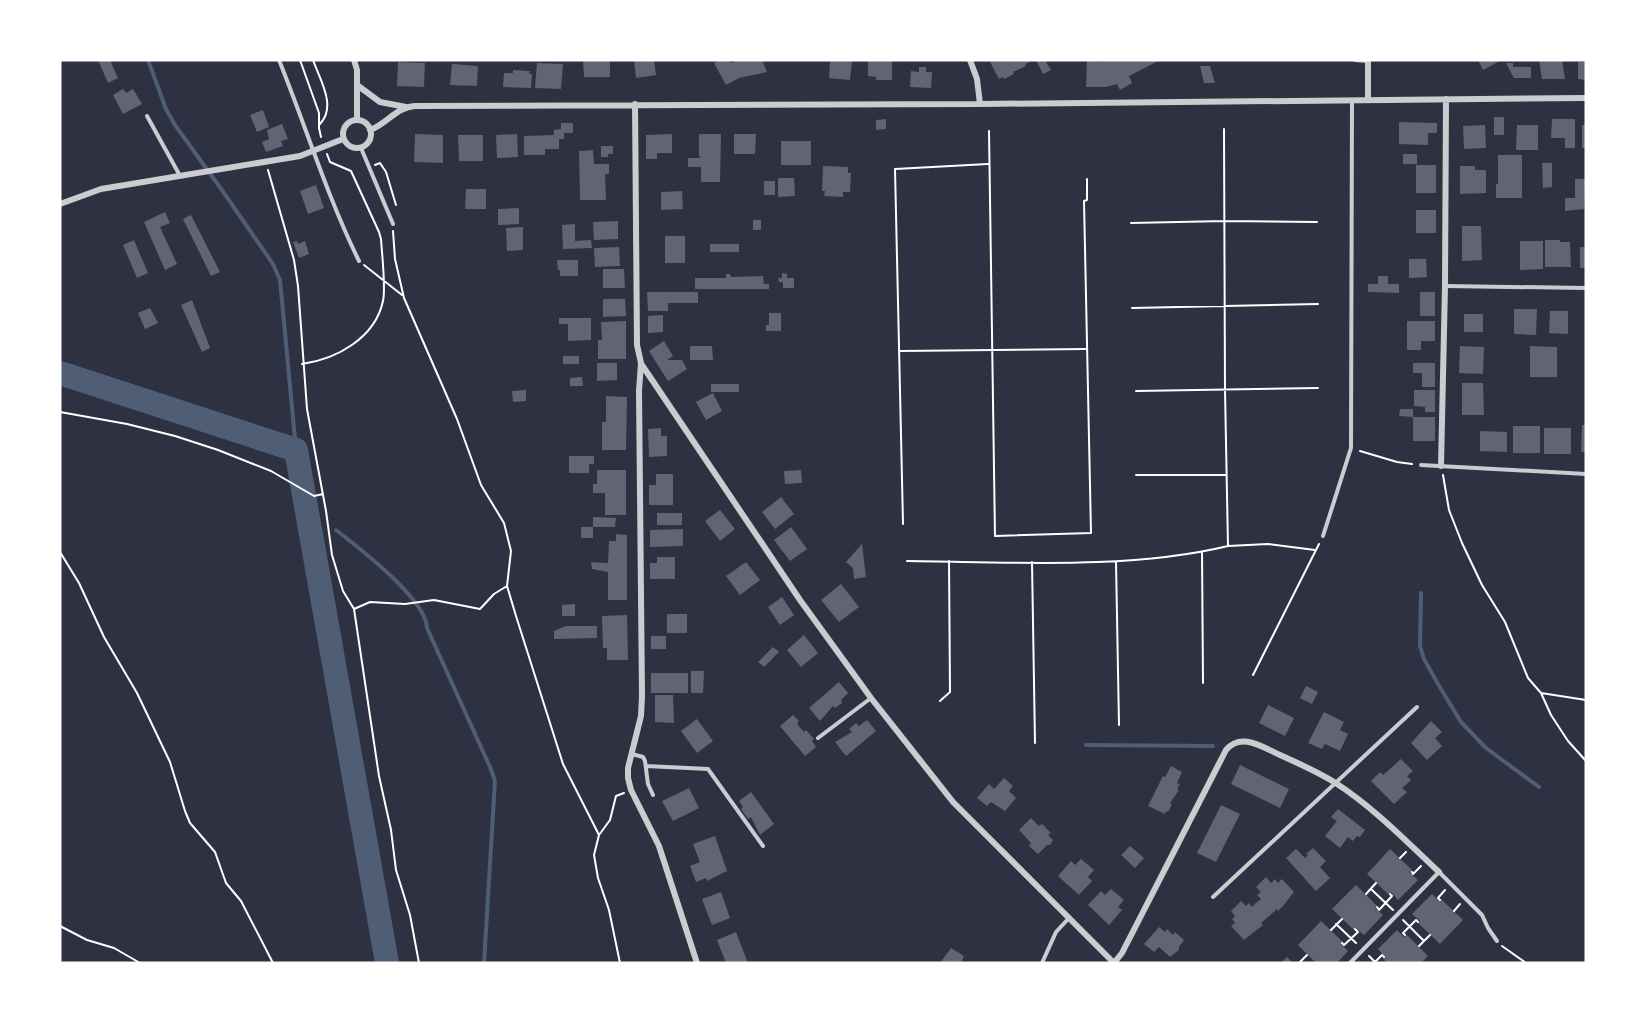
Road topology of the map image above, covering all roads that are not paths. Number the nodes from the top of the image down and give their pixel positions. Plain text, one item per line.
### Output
1 (279, 60) edge
2 (354, 60) edge
3 (970, 60) edge
4 (1355, 60) edge
5 (1368, 60) edge
6 (357, 85) junction
7 (1446, 99) junction
8 (1586, 99) edge
9 (1352, 100) junction
10 (1368, 100) junction
11 (635, 104) junction
12 (980, 104) junction
13 (406, 107) junction
14 (147, 116) dead end
15 (357, 120) junction
16 (370, 130) junction
17 (343, 139) junction
18 (362, 148) junction
19 (312, 152) junction
20 (179, 174) junction
21 (60, 204) edge
22 (393, 224) road end
23 (359, 261) road end
24 (1445, 286) junction
25 (1586, 288) edge
26 (641, 363) junction
27 (1421, 465) road end
28 (1441, 466) junction
29 (1586, 474) edge
30 (1323, 536) road end
31 (871, 698) junction
32 (1417, 708) dead end
33 (818, 738) dead end
34 (632, 754) junction
35 (646, 766) junction
36 (1336, 783) junction
37 (653, 795) dead end
38 (763, 846) dead end
39 (1439, 872) junction
40 (1213, 897) dead end
41 (1069, 918) junction
42 (1497, 941) road end
43 (697, 963) edge
44 (1042, 963) edge
45 (1114, 963) edge
46 (1350, 963) edge

1 - 19 lane
2 - 6 street
3 - 12 street
4 - 5 lane
5 - 10 street
6 - 13 street
6 - 15 street
7 - 8 street
7 - 10 street
7 - 24 street
9 - 10 street
9 - 12 street
9 - 30 lane
11 - 12 street
11 - 13 street
11 - 26 street
13 - 16 street
14 - 20 lane
15 - 16 street
15 - 17 street
16 - 18 street
17 - 18 street
17 - 19 street
18 - 22 lane
19 - 20 street
19 - 23 lane
20 - 21 street
24 - 25 lane
24 - 28 street
26 - 31 street
26 - 34 street
27 - 28 lane
28 - 29 lane
31 - 33 lane
31 - 41 street
32 - 36 lane
34 - 35 lane
34 - 43 street
35 - 37 lane
35 - 38 lane
36 - 39 street
36 - 40 lane
36 - 45 street
39 - 42 lane
39 - 46 lane
41 - 44 lane
41 - 45 street

